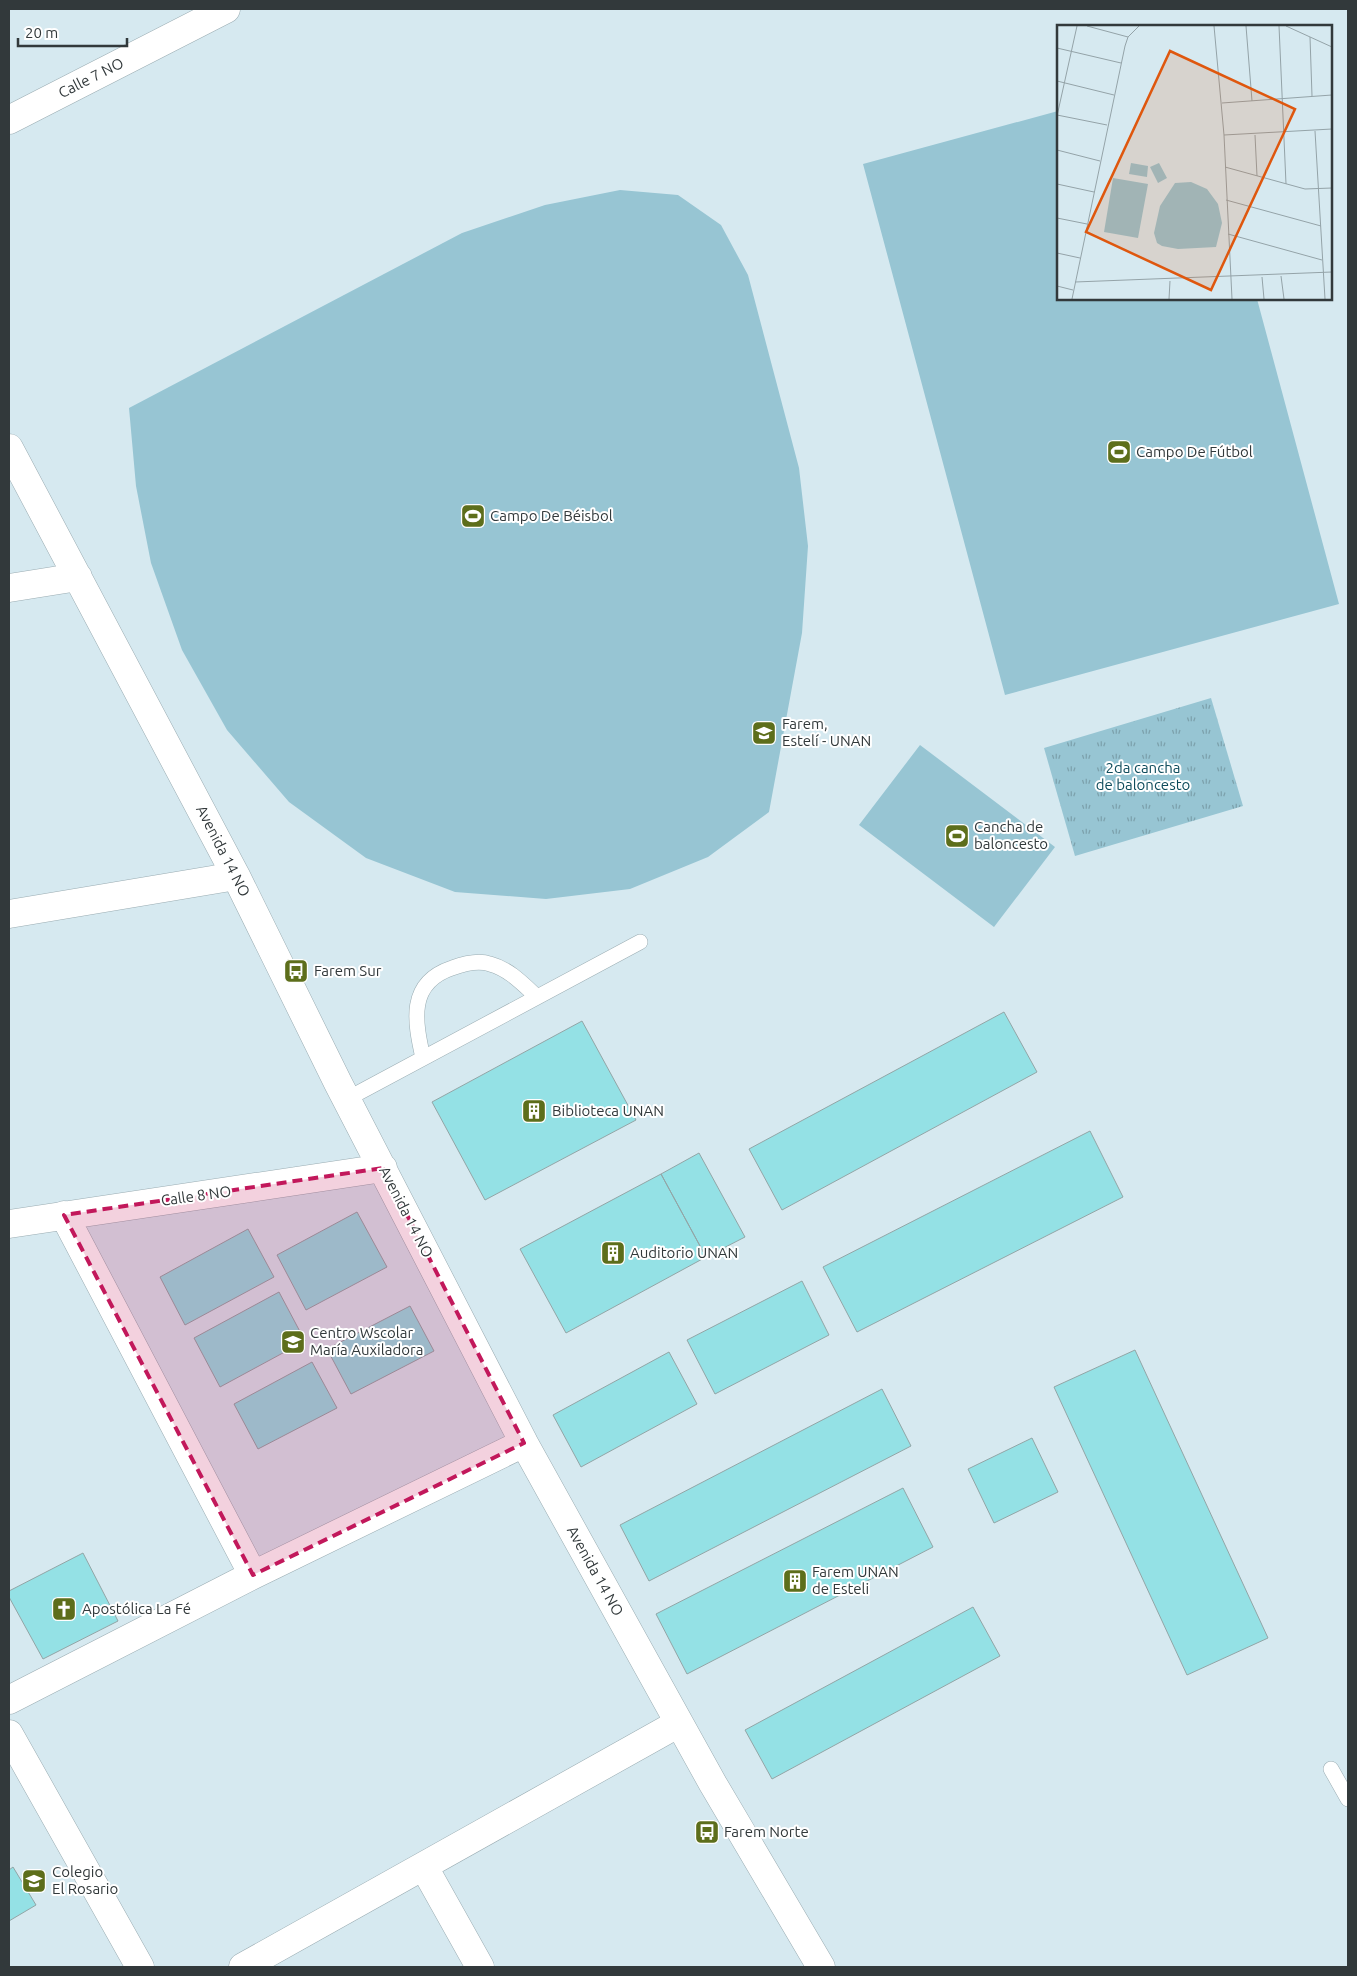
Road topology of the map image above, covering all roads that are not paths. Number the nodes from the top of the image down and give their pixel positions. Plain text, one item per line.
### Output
1 (226, 9) edge
2 (9, 120) edge
3 (9, 448) edge
4 (78, 577) junction
5 (9, 588) edge
6 (236, 876) junction
7 (9, 914) edge
8 (640, 942) dead end
9 (537, 997) junction
10 (423, 1058) junction
11 (347, 1099) junction
12 (383, 1168) junction
13 (64, 1215) junction
14 (9, 1224) edge
15 (524, 1442) junction
16 (253, 1575) junction
17 (9, 1700) edge
18 (678, 1723) junction
19 (9, 1734) edge
20 (1331, 1769) dead end
21 (1348, 1798) edge
22 (424, 1867) junction
23 (140, 1967) edge
24 (242, 1967) edge
25 (480, 1967) edge
26 (821, 1967) edge

1 - 2 street, Calle 7 NO
3 - 4 street, Avenida 14 NO
4 - 5 street
4 - 6 street, Avenida 14 NO
6 - 7 street
6 - 11 street, Avenida 14 NO
8 - 9 lane
9 - 10 lane
9 - 10 lane
10 - 11 lane
11 - 12 street, Avenida 14 NO
12 - 13 street, Calle 8 NO
12 - 15 street, Avenida 14 NO
13 - 14 street, Calle 8 NO
13 - 16 street
15 - 16 street
15 - 18 street, Avenida 14 NO
16 - 17 street
18 - 22 street
18 - 26 street, Avenida 14 NO
19 - 23 street
20 - 21 lane
22 - 24 street
22 - 25 street

